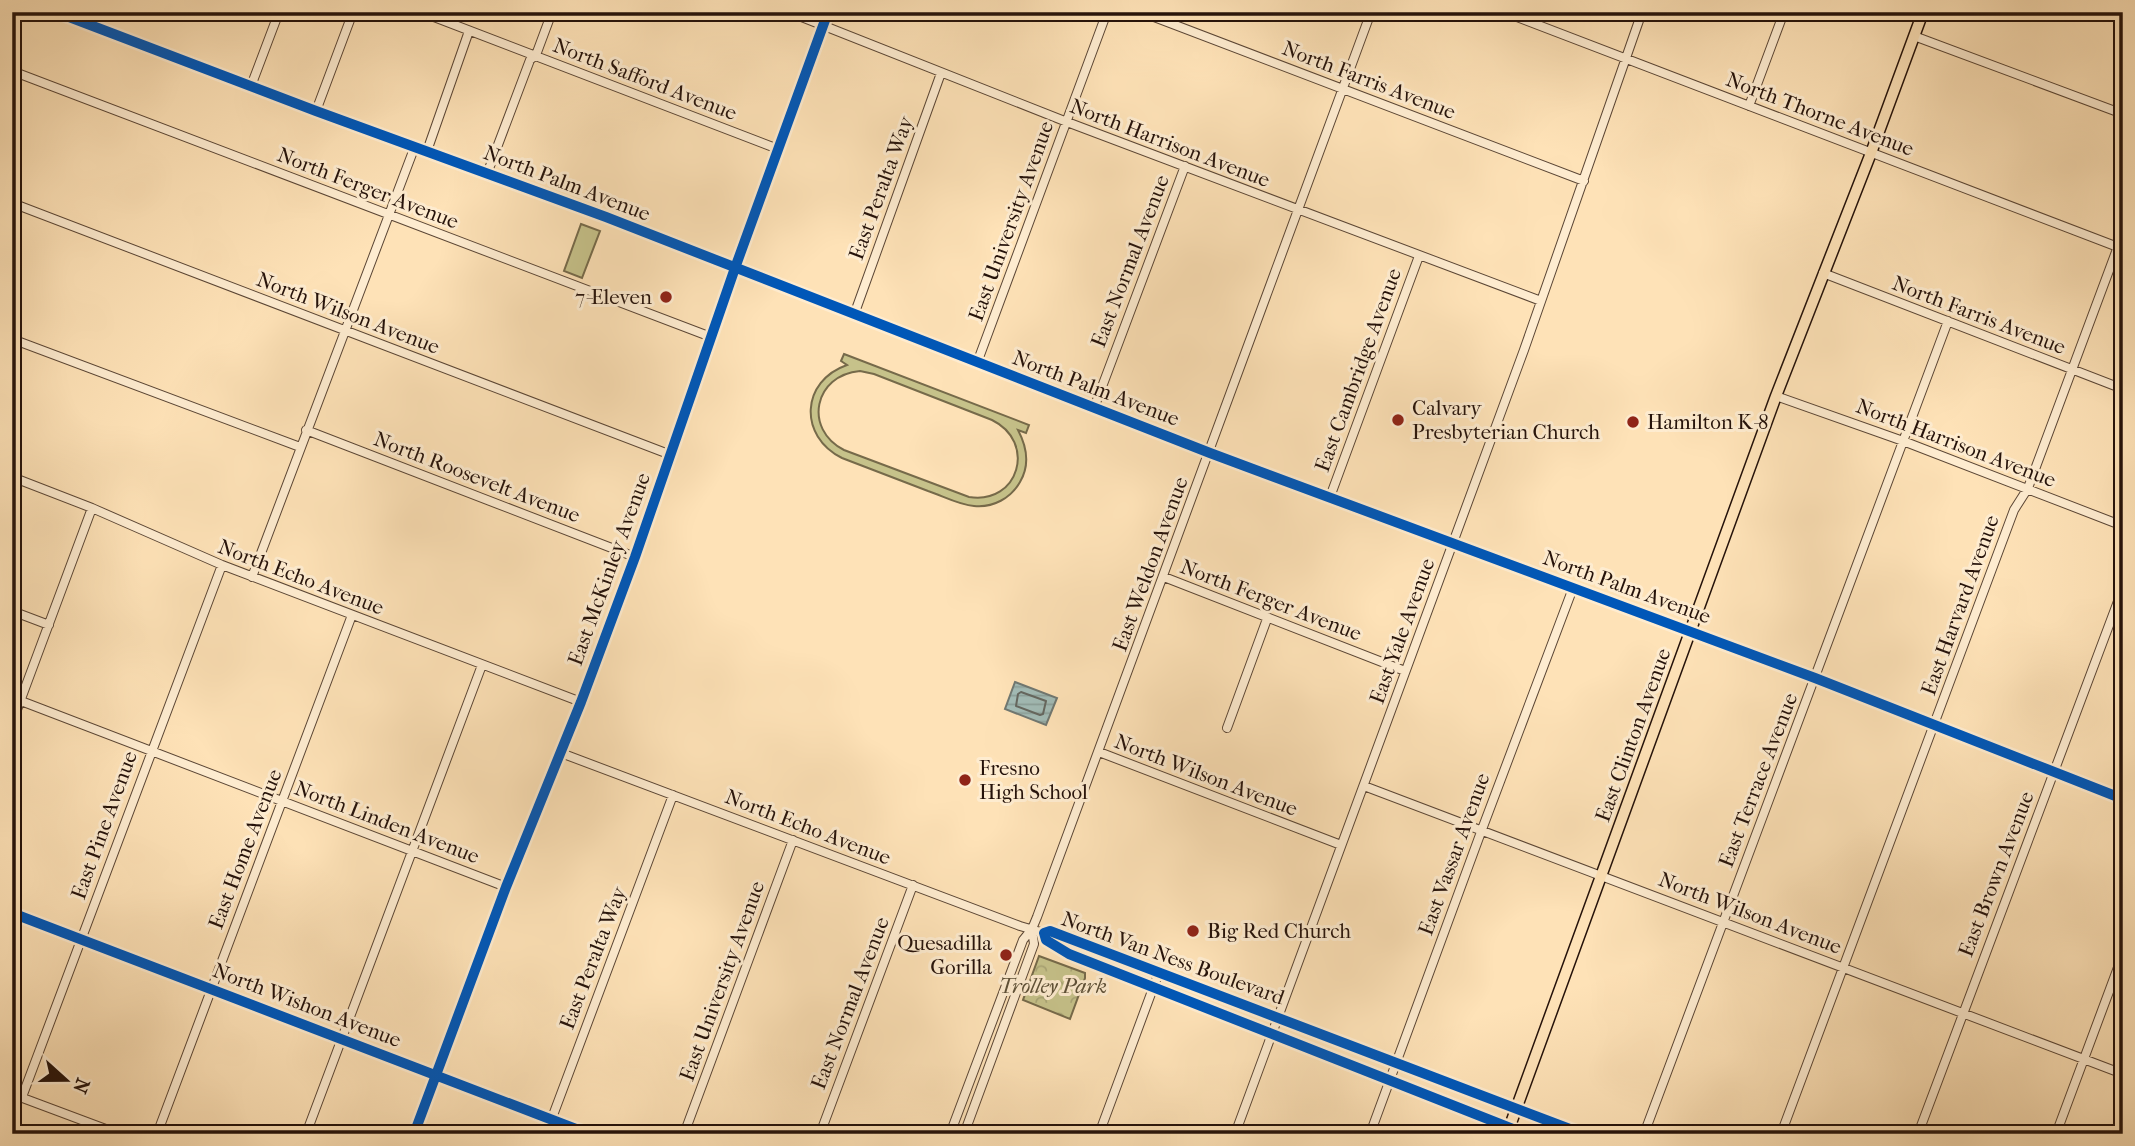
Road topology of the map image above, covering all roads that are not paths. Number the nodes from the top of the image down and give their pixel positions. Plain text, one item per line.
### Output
1 (56, 12) edge
2 (279, 12) edge
3 (353, 12) edge
4 (421, 12) edge
5 (552, 12) edge
6 (789, 12) edge
7 (828, 12) edge
8 (1107, 12) edge
9 (1141, 12) edge
10 (1371, 12) edge
11 (1504, 12) edge
12 (1642, 12) edge
13 (1784, 12) edge
14 (1923, 12) edge
15 (823, 25) junction
16 (469, 31) junction
17 (1914, 36) junction
18 (536, 55) junction
19 (1626, 59) junction
20 (12, 71) edge
21 (941, 73) junction
22 (251, 86) junction
23 (1342, 89) junction
24 (1749, 106) junction
25 (316, 111) junction
26 (2123, 114) edge
27 (1067, 122) junction
28 (415, 146) junction
29 (778, 149) junction
30 (427, 151) junction
31 (1871, 153) junction
32 (1185, 166) junction
33 (487, 174) junction
34 (1584, 181) junction
35 (12, 203) edge
36 (1298, 211) junction
37 (388, 215) junction
38 (2123, 233) edge
39 (2120, 248) edge
40 (1419, 256) junction
41 (735, 268) junction
42 (1823, 273) junction
43 (1541, 302) junction
44 (854, 316) junction
45 (1948, 321) junction
46 (344, 330) junction
47 (711, 337) junction
48 (12, 339) edge
49 (977, 363) junction
50 (2073, 370) junction
51 (2123, 389) edge
52 (1776, 396) junction
53 (1094, 408) junction
54 (306, 430) junction
55 (1903, 441) junction
56 (300, 447) junction
57 (1210, 453) junction
58 (671, 455) junction
59 (12, 477) edge
60 (2028, 488) junction
61 (1330, 497) junction
62 (92, 508) junction
63 (2123, 526) edge
64 (1452, 544) junction
65 (635, 557) junction
66 (222, 565) junction
67 (252, 577) junction
68 (1164, 577) junction
69 (1573, 587) junction
70 (2123, 588) edge
71 (12, 611) edge
72 (352, 615) junction
73 (1267, 619) junction
74 (49, 625) junction
75 (1690, 631) junction
76 (482, 664) junction
77 (1405, 671) junction
78 (1815, 678) junction
79 (21, 701) junction
80 (581, 702) junction
81 (12, 723) edge
82 (1934, 724) junction
83 (1227, 728) dead end
84 (151, 751) junction
85 (1098, 752) junction
86 (561, 753) junction
87 (2053, 772) junction
88 (1364, 786) junction
89 (673, 795) junction
90 (2123, 799) edge
91 (282, 801) junction
92 (1480, 832) junction
93 (793, 840) junction
94 (1340, 845) junction
95 (413, 850) junction
96 (1602, 877) junction
97 (913, 885) junction
98 (506, 887) junction
99 (12, 913) edge
100 (1723, 921) junction
101 (1032, 929) junction
102 (1044, 933) junction
103 (80, 939) junction
104 (2123, 954) edge
105 (1843, 966) junction
106 (1159, 972) junction
107 (1153, 987) junction
108 (210, 989) junction
109 (1962, 1014) junction
110 (1279, 1018) junction
111 (1272, 1035) junction
112 (342, 1038) junction
113 (2084, 1058) junction
114 (976, 1064) junction
115 (1397, 1064) junction
116 (988, 1069) junction
117 (2123, 1074) edge
118 (436, 1075) junction
119 (1390, 1081) junction
120 (12, 1094) edge
121 (22, 1097) junction
122 (1516, 1109) junction
123 (552, 1119) junction
124 (1508, 1130) edge
125 (119, 1134) edge
126 (157, 1134) edge
127 (306, 1134) edge
128 (414, 1134) edge
129 (546, 1134) edge
130 (589, 1134) edge
131 (684, 1134) edge
132 (820, 1134) edge
133 (950, 1134) edge
134 (964, 1134) edge
135 (1099, 1134) edge
136 (1235, 1134) edge
137 (1370, 1134) edge
138 (1526, 1134) edge
139 (1583, 1134) edge
140 (1644, 1134) edge
141 (1781, 1134) edge
142 (1918, 1134) edge
143 (2056, 1134) edge

1 - 22 main road, North Palm Avenue
2 - 22 street
3 - 25 street
4 - 16 street, North Safford Avenue
5 - 18 street
6 - 15 street, North Harrison Avenue
7 - 15 main road, East McKinley Avenue
8 - 27 street, East University Avenue
9 - 23 street, North Farris Avenue
10 - 23 street, East Weldon Avenue
11 - 19 street, North Thorne Avenue
12 - 19 street, East Yale Avenue
13 - 24 street
14 - 17 main road, East Clinton Avenue
15 - 21 street, North Harrison Avenue
15 - 29 main road, East McKinley Avenue
16 - 18 street, North Safford Avenue
16 - 30 street
17 - 26 street
17 - 31 main road, East Clinton Avenue
18 - 29 street, North Safford Avenue
18 - 33 street
19 - 24 street, North Thorne Avenue
19 - 34 street, East Yale Avenue
20 - 37 street, North Ferger Avenue
21 - 27 street, North Harrison Avenue
21 - 44 street, East Peralta Way
22 - 25 main road, North Palm Avenue
23 - 34 street, North Farris Avenue
23 - 36 street, East Weldon Avenue
24 - 31 street, North Thorne Avenue
25 - 28 main road, North Palm Avenue
27 - 32 street, North Harrison Avenue
27 - 49 street, East University Avenue
28 - 30 main road, North Palm Avenue
28 - 37 street
29 - 41 main road, East McKinley Avenue
30 - 33 main road, North Palm Avenue
31 - 39 street, North Thorne Avenue
31 - 42 main road, East Clinton Avenue
32 - 36 street, North Harrison Avenue
32 - 53 street, East Normal Avenue
33 - 41 main road, North Palm Avenue
34 - 43 street, East Yale Avenue
35 - 46 street, North Wilson Avenue
36 - 40 street, North Harrison Avenue
36 - 57 street, East Weldon Avenue
37 - 46 street
37 - 47 street, North Ferger Avenue
38 - 39 street, East Harvard Avenue
39 - 50 street, East Harvard Avenue
40 - 43 street, North Harrison Avenue
40 - 61 street, East Cambridge Avenue
41 - 44 main road, North Palm Avenue
41 - 47 main road, East McKinley Avenue
42 - 45 street, North Farris Avenue
42 - 52 main road, East Clinton Avenue
43 - 64 street, East Yale Avenue
44 - 49 main road, North Palm Avenue
45 - 50 street, North Farris Avenue
45 - 55 street, East Terrace Avenue
46 - 54 street
46 - 58 street, North Wilson Avenue
47 - 58 main road, East McKinley Avenue
48 - 56 street
49 - 53 main road, North Palm Avenue
50 - 51 street, North Farris Avenue
50 - 60 street, East Harvard Avenue
52 - 55 street, North Harrison Avenue
52 - 75 main road, East Clinton Avenue
53 - 57 main road, North Palm Avenue
54 - 56 street
54 - 65 street, North Roosevelt Avenue
55 - 60 street, North Harrison Avenue
55 - 78 street, East Terrace Avenue
56 - 67 street
57 - 61 main road, North Palm Avenue
57 - 68 street, East Weldon Avenue
58 - 65 main road, East McKinley Avenue
59 - 62 street, North Echo Avenue
60 - 63 street, North Harrison Avenue
60 - 82 street, East Harvard Avenue
61 - 64 main road, North Palm Avenue
62 - 66 street, North Echo Avenue
62 - 74 street
64 - 69 main road, North Palm Avenue
64 - 77 street, East Yale Avenue
65 - 80 main road, East McKinley Avenue
66 - 67 street, North Echo Avenue
66 - 84 street, East Pine Avenue
67 - 72 street, North Echo Avenue
68 - 73 street, North Ferger Avenue
68 - 85 street, East Weldon Avenue
69 - 75 main road, North Palm Avenue
69 - 92 street, East Vassar Avenue
70 - 87 street, East Brown Avenue
71 - 74 street
72 - 76 street, North Echo Avenue
72 - 91 street, East Home Avenue
73 - 77 street, North Ferger Avenue
73 - 83 street
74 - 79 street
75 - 78 main road, North Palm Avenue
75 - 96 main road, East Clinton Avenue
76 - 80 street, North Echo Avenue
76 - 95 street
77 - 88 street, East Yale Avenue
78 - 82 main road, North Palm Avenue
78 - 100 street, East Terrace Avenue
79 - 81 street
79 - 84 street, North Linden Avenue
80 - 86 main road, East McKinley Avenue
82 - 87 main road, North Palm Avenue
82 - 105 street, East Harvard Avenue
84 - 91 street, North Linden Avenue
84 - 103 street, East Pine Avenue
85 - 94 street, North Wilson Avenue
85 - 101 street, East Weldon Avenue
86 - 89 street, North Echo Avenue
86 - 98 main road, East McKinley Avenue
87 - 90 main road, North Palm Avenue
87 - 109 street, East Brown Avenue
88 - 92 street, North Wilson Avenue
88 - 94 street, East Yale Avenue
89 - 93 street, North Echo Avenue
89 - 123 street, East Peralta Way
91 - 95 street, North Linden Avenue
91 - 108 street, East Home Avenue
92 - 96 street, North Wilson Avenue
92 - 115 street, East Vassar Avenue
93 - 97 street, North Echo Avenue
93 - 131 street, East University Avenue
94 - 110 street, East Yale Avenue
95 - 98 street, North Linden Avenue
95 - 112 street
96 - 100 street, North Wilson Avenue
96 - 122 main road, East Clinton Avenue
97 - 101 street, North Echo Avenue
97 - 132 street, East Normal Avenue
98 - 118 main road, East McKinley Avenue
99 - 103 main road, North Wishon Avenue
100 - 105 street, North Wilson Avenue
100 - 140 street, East Terrace Avenue
101 - 102 street, North Echo Avenue
101 - 114 street, East Weldon Avenue
101 - 116 street, East Weldon Avenue
102 - 106 street, North Van Ness Boulevard
102 - 107 street, North Van Ness Boulevard
103 - 108 main road, North Wishon Avenue
103 - 121 street, East Pine Avenue
104 - 113 street
105 - 109 street, North Wilson Avenue
105 - 141 street, East Harvard Avenue
106 - 107 street
106 - 110 street, North Van Ness Boulevard
107 - 111 street, North Van Ness Boulevard
107 - 135 street
108 - 112 main road, North Wishon Avenue
108 - 126 street, East Home Avenue
109 - 113 street, North Wilson Avenue
109 - 142 street, East Brown Avenue
110 - 111 street, East Yale Avenue
110 - 115 street, North Van Ness Boulevard
111 - 119 street, North Van Ness Boulevard
111 - 136 street, East Yale Avenue
112 - 118 main road, North Wishon Avenue
112 - 127 street
113 - 117 street, North Wilson Avenue
113 - 143 street
114 - 116 street
114 - 133 street, East Weldon Avenue
115 - 119 street, East Vassar Avenue
115 - 122 street, North Van Ness Boulevard
116 - 134 street, East Weldon Avenue
118 - 123 main road, North Wishon Avenue
118 - 128 main road, East McKinley Avenue
119 - 124 street, North Van Ness Boulevard
119 - 137 street, East Vassar Avenue
120 - 121 street
121 - 125 street
122 - 124 main road, East Clinton Avenue
122 - 139 street, North Van Ness Boulevard
123 - 129 street, East Peralta Way
123 - 130 main road, North Wishon Avenue
124 - 138 street, North Van Ness Boulevard

